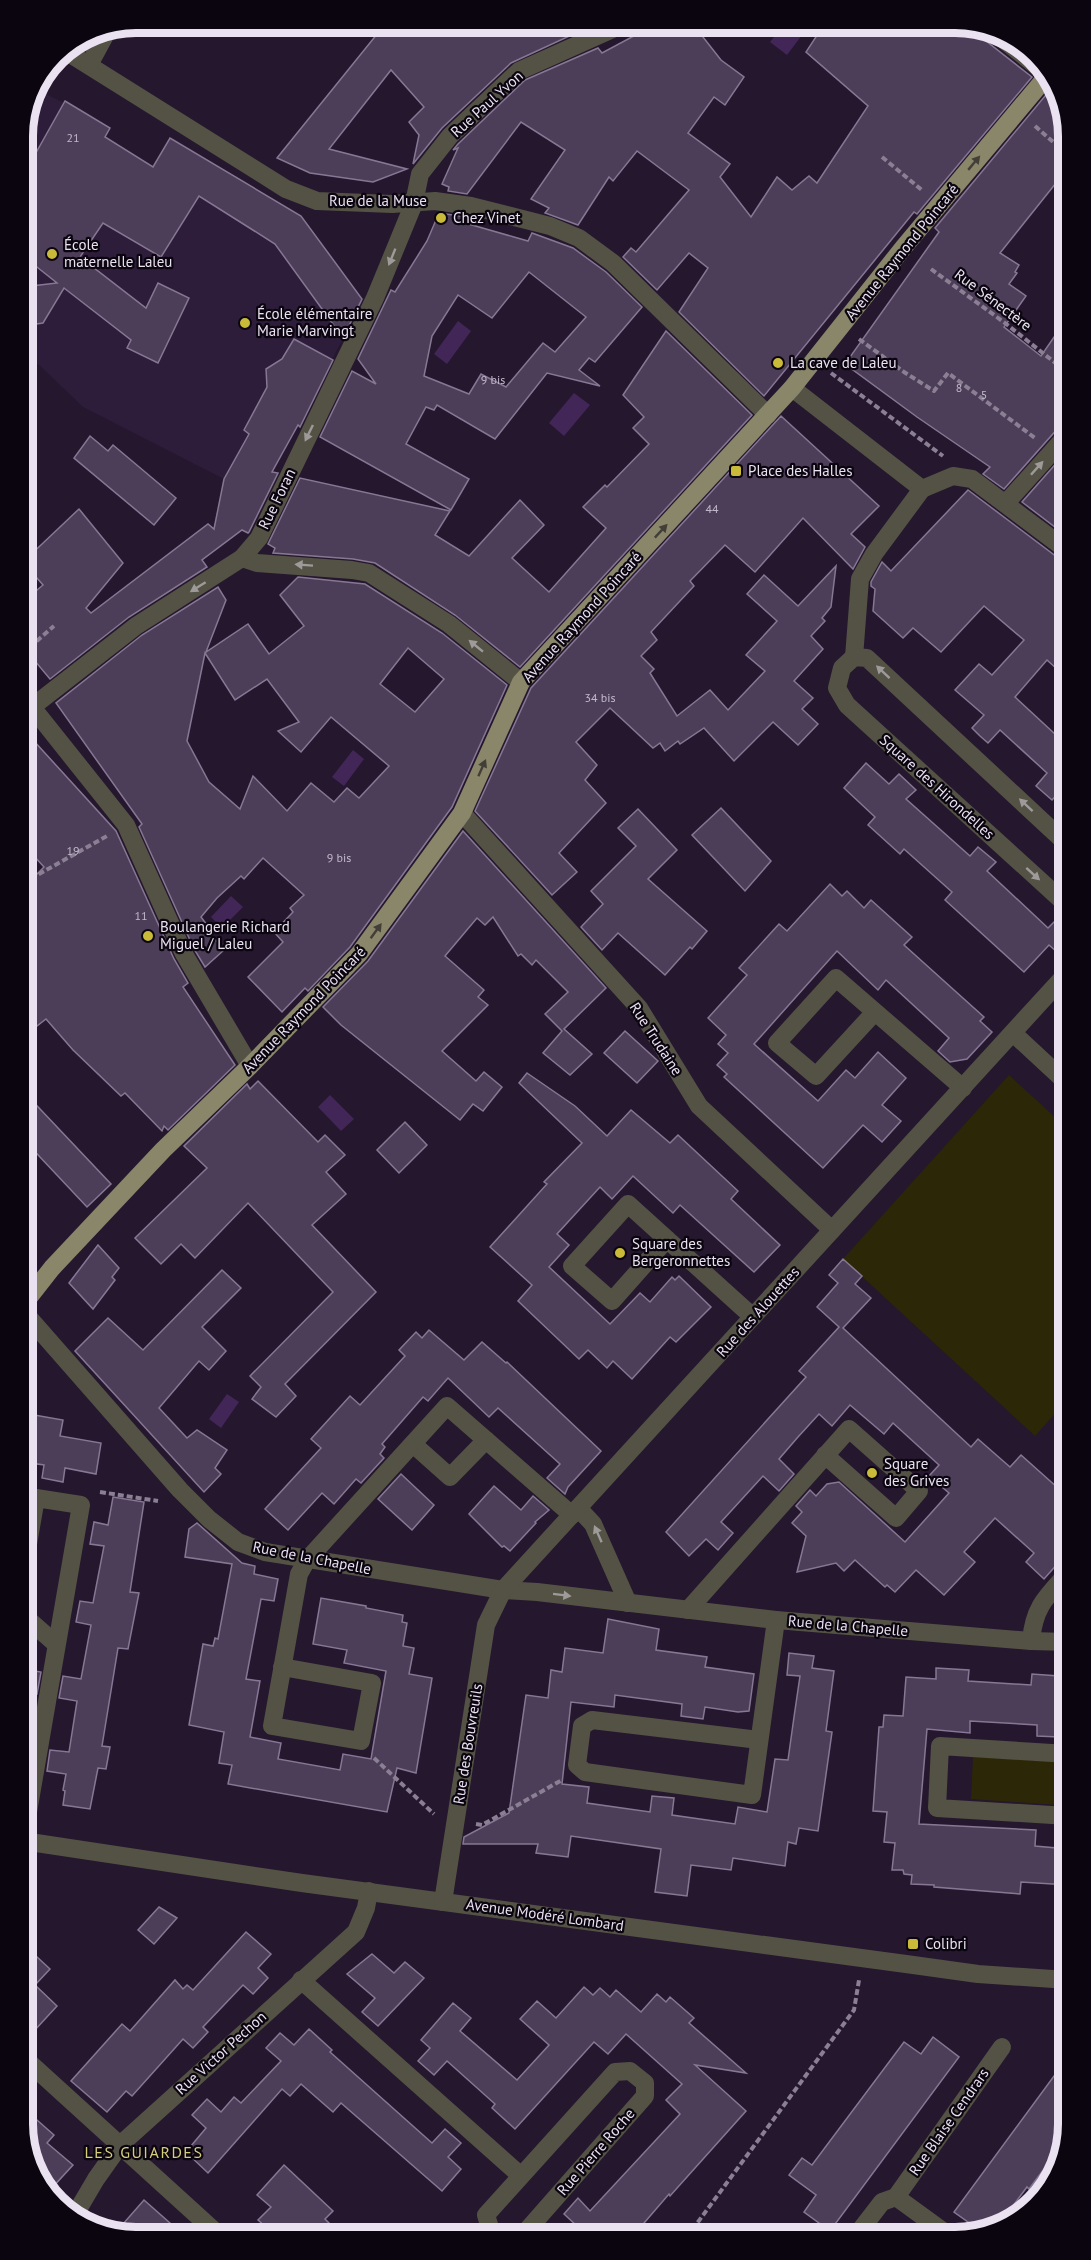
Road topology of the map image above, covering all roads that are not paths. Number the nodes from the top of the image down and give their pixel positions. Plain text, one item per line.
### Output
1 (599, 33) edge
2 (104, 38) edge
3 (72, 55) edge
4 (89, 65) junction
5 (1041, 80) edge
6 (414, 203) junction
7 (792, 388) junction
8 (768, 415) junction
9 (1058, 445) edge
10 (922, 489) junction
11 (1006, 503) junction
12 (1058, 543) edge
13 (242, 558) junction
14 (854, 657) junction
15 (521, 682) junction
16 (33, 701) edge
17 (33, 712) edge
18 (462, 813) junction
19 (1058, 835) edge
20 (1058, 897) edge
21 (1058, 983) edge
22 (874, 1013) junction
23 (1013, 1033) junction
24 (250, 1066) junction
25 (1058, 1075) edge
26 (963, 1088) junction
27 (832, 1230) junction
28 (667, 1239) junction
29 (33, 1292) edge
30 (753, 1317) junction
31 (33, 1322) edge
32 (486, 1440) junction
33 (413, 1444) junction
34 (825, 1455) junction
35 (575, 1512) junction
36 (33, 1514) edge
37 (307, 1560) junction
38 (1058, 1583) edge
39 (503, 1590) junction
40 (628, 1603) junction
41 (688, 1611) junction
42 (776, 1620) junction
43 (33, 1624) edge
44 (1031, 1641) junction
45 (1058, 1642) edge
46 (56, 1644) junction
47 (282, 1666) junction
48 (759, 1740) junction
49 (1058, 1753) edge
50 (33, 1781) edge
51 (1058, 1815) edge
52 (33, 1842) edge
53 (369, 1891) junction
54 (443, 1902) junction
55 (1058, 1979) edge
56 (301, 1980) junction
57 (1002, 2047) dead end
58 (33, 2067) edge
59 (120, 2145) junction
60 (520, 2175) junction
61 (896, 2197) junction
62 (78, 2209) edge
63 (210, 2227) edge
64 (490, 2227) edge
65 (530, 2227) edge
66 (863, 2227) edge
67 (936, 2227) edge

1 - 6 street, Rue Paul Yvon
2 - 4 street
3 - 4 street, Rue de la Muse
4 - 6 street, Rue de la Muse
7 -> 5 main road, Avenue Raymond Poincaré
6 - 8 street, Rue de la Muse
6 -> 13 street, Rue Foran
7 - 8 main road, Avenue Raymond Poincaré
7 - 10 street
15 -> 8 main road, Avenue Raymond Poincaré
11 -> 9 street
10 - 11 street
10 - 14 street, Square des Hirondelles
11 - 12 street
15 -> 13 street
13 -> 16 street, Rue Foran
19 -> 14 street
14 -> 20 street, Square des Hirondelles
18 -> 15 main road, Avenue Raymond Poincaré
17 - 24 street
24 -> 18 main road, Avenue Raymond Poincaré
18 - 27 street, Rue Trudaine
21 - 23 street
22 - 22 street
22 - 26 street
23 - 25 street
23 - 26 street, Rue des Alouettes
24 - 29 main road, Avenue Raymond Poincaré
26 - 27 street, Rue des Alouettes
27 - 30 street, Rue des Alouettes
28 - 28 street
28 - 30 street
30 - 35 street, Rue des Alouettes
31 - 37 street, Rue de la Chapelle
32 - 33 street
32 - 33 street
32 - 35 street
33 - 37 street
34 - 34 street
34 - 41 street
35 - 39 street, Rue des Alouettes
40 -> 35 street
36 - 46 street
37 - 39 street, Rue de la Chapelle
37 - 47 street
38 - 44 street
39 -> 40 street, Rue de la Chapelle
39 - 54 street, Rue des Bouvreuils
40 - 41 street, Rue de la Chapelle
41 - 42 street, Rue de la Chapelle
42 - 44 street, Rue de la Chapelle
42 - 48 street
43 - 46 street
44 - 45 street, Rue de la Chapelle
46 - 50 street
47 - 47 street
48 - 48 street
49 - 51 street
52 - 53 street, Avenue Modéré Lombard
53 - 54 street, Avenue Modéré Lombard
53 - 56 street, Rue Victor Pechon
54 - 55 street, Avenue Modéré Lombard
56 - 59 street, Rue Victor Pechon
56 - 60 street
57 - 61 street, Rue Blaise Cendrars
58 - 59 street
59 - 62 street, Rue Victor Pechon
59 - 63 street
60 - 64 street, Rue Pierre Roche
60 - 65 street, Rue Pierre Roche
61 - 66 street, Rue Blaise Cendrars
61 - 67 street

